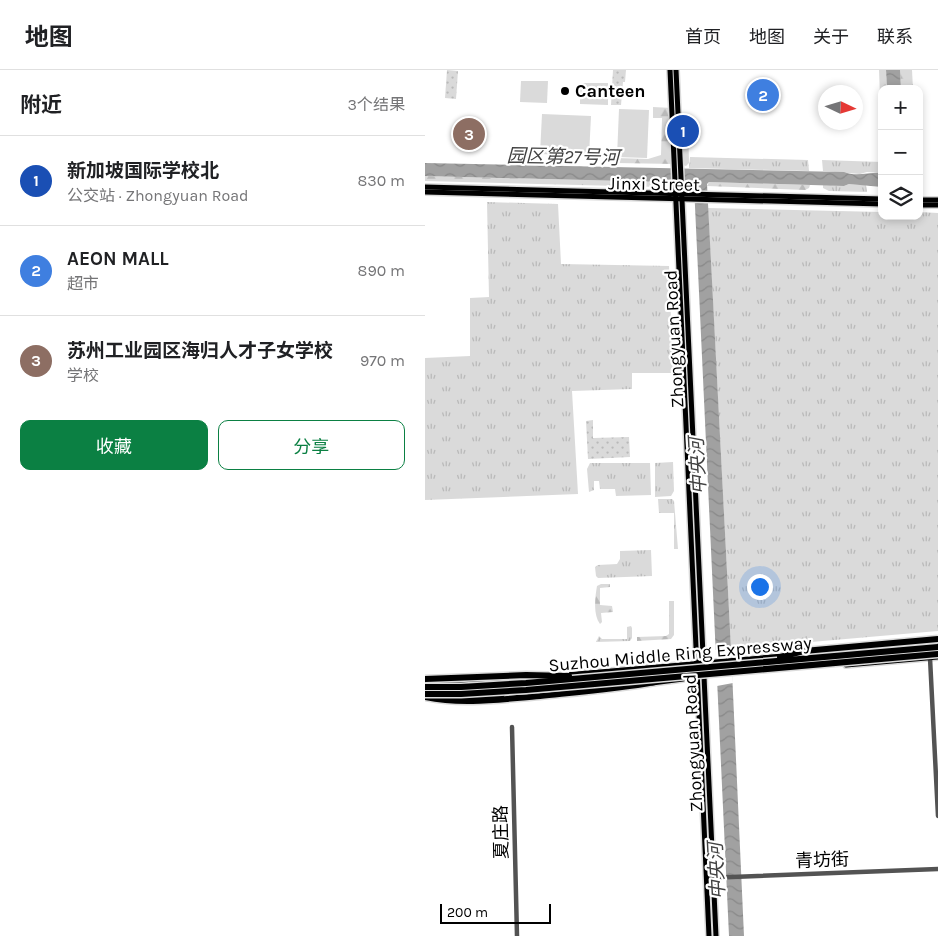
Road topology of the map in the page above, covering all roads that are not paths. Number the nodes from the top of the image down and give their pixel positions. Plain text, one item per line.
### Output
1 (670, 70) edge
2 (676, 70) edge
3 (678, 166) junction
4 (425, 187) edge
5 (425, 192) edge
6 (679, 196) junction
7 (708, 197) junction
8 (878, 199) edge
9 (923, 200) edge
10 (938, 200) edge
11 (878, 204) edge
12 (923, 205) edge
13 (938, 205) edge
14 (938, 639) edge
15 (938, 645) edge
16 (938, 656) edge
17 (930, 658) junction
18 (761, 662) junction
19 (700, 664) junction
20 (590, 677) junction
21 (701, 678) junction
22 (425, 681) edge
23 (655, 682) junction
24 (425, 687) edge
25 (425, 696) edge
26 (512, 728) dead end
27 (938, 816) edge
28 (938, 869) edge
29 (710, 878) junction
30 (517, 936) edge
31 (709, 936) edge
32 (716, 936) edge

1 - 3 main road, Zhongyuan Road
2 - 3 main road, Zhongyuan Road
3 - 6 main road, Zhongyuan Road
4 - 6 main road, Jinxi Street
5 - 6 main road, Jinxi Street
6 - 7 main road, Jinxi Street
6 - 19 main road, Zhongyuan Road
7 - 8 main road, Jinxi Street
7 - 11 main road, Jinxi Street
9 - 10 main road
12 - 13 main road
14 - 18 highway, bridge
15 - 18 highway, Suzhou Middle Ring Expressway, bridge
15 - 19 main road, bridge
16 - 17 main road
16 - 25 highway, Suzhou Middle Ring Expressway, bridge
17 - 21 main road, bridge
17 - 27 street
18 - 20 highway, Suzhou Middle Ring Expressway, bridge
19 - 21 main road, Zhongyuan Road
19 - 22 main road
20 - 22 highway, bridge
20 - 24 highway, Suzhou Middle Ring Expressway, bridge
21 - 23 main road
21 - 29 main road, Zhongyuan Road
23 - 25 main road
23 - 25 highway
26 - 30 street, 夏庄路
28 - 29 street, 青坊街
29 - 31 main road, Zhongyuan Road
29 - 32 main road, Zhongyuan Road

